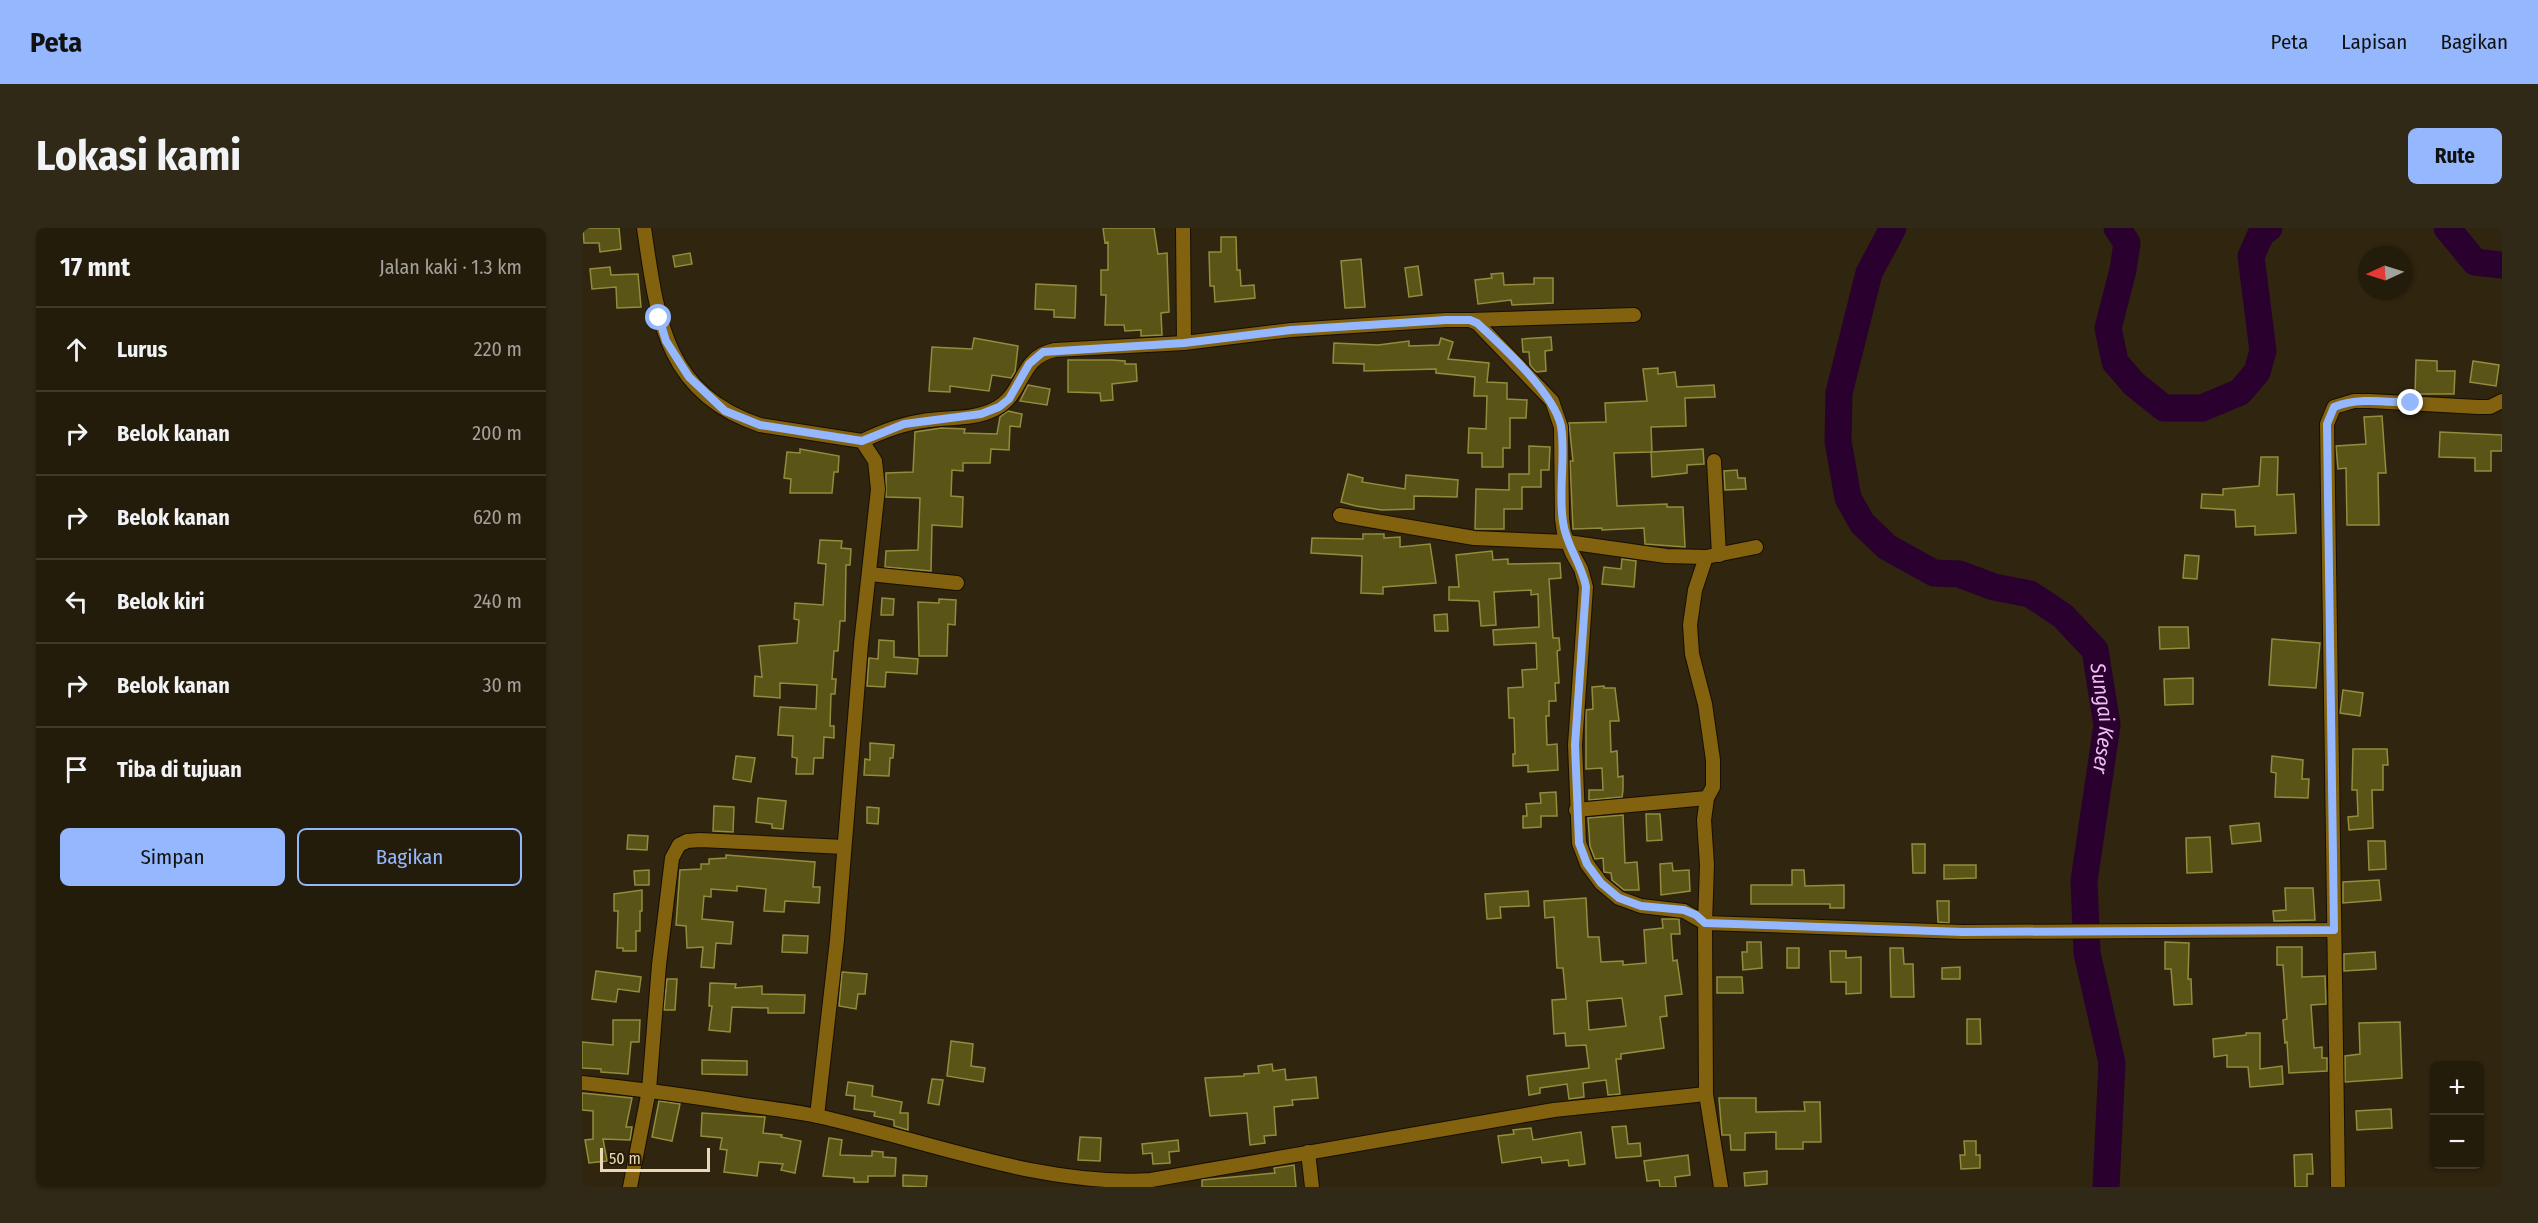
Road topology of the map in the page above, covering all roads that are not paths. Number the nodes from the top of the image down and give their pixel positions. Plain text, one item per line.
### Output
1 (644, 228) edge
2 (1183, 228) edge
3 (1634, 315) dead end
4 (1470, 320) junction
5 (1184, 343) junction
6 (2502, 401) edge
7 (862, 441) junction
8 (1714, 461) dead end
9 (1340, 515) dead end
10 (1567, 542) junction
11 (1756, 547) dead end
12 (1712, 556) junction
13 (869, 574) junction
14 (957, 583) dead end
15 (1707, 798) junction
16 (1576, 810) junction
17 (844, 847) junction
18 (1705, 923) junction
19 (2334, 930) junction
20 (582, 1083) edge
21 (649, 1090) junction
22 (1706, 1094) junction
23 (817, 1116) junction
24 (1308, 1152) junction
25 (630, 1187) edge
26 (1312, 1187) edge
27 (1721, 1187) edge
28 (2338, 1187) edge

1 - 7 street
2 - 5 street
3 - 4 street
4 - 5 street
4 - 10 street
5 - 7 street
6 - 19 street
7 - 13 street
8 - 12 street
9 - 10 street
10 - 12 street
10 - 16 street
11 - 12 street
12 - 15 street
13 - 14 street
13 - 17 street
15 - 16 street
15 - 18 street
16 - 18 street
17 - 21 street
17 - 23 street
18 - 19 street
18 - 22 street
19 - 28 street
20 - 21 street
21 - 23 street
21 - 25 street
22 - 24 street
22 - 27 street
23 - 24 street
24 - 26 street

